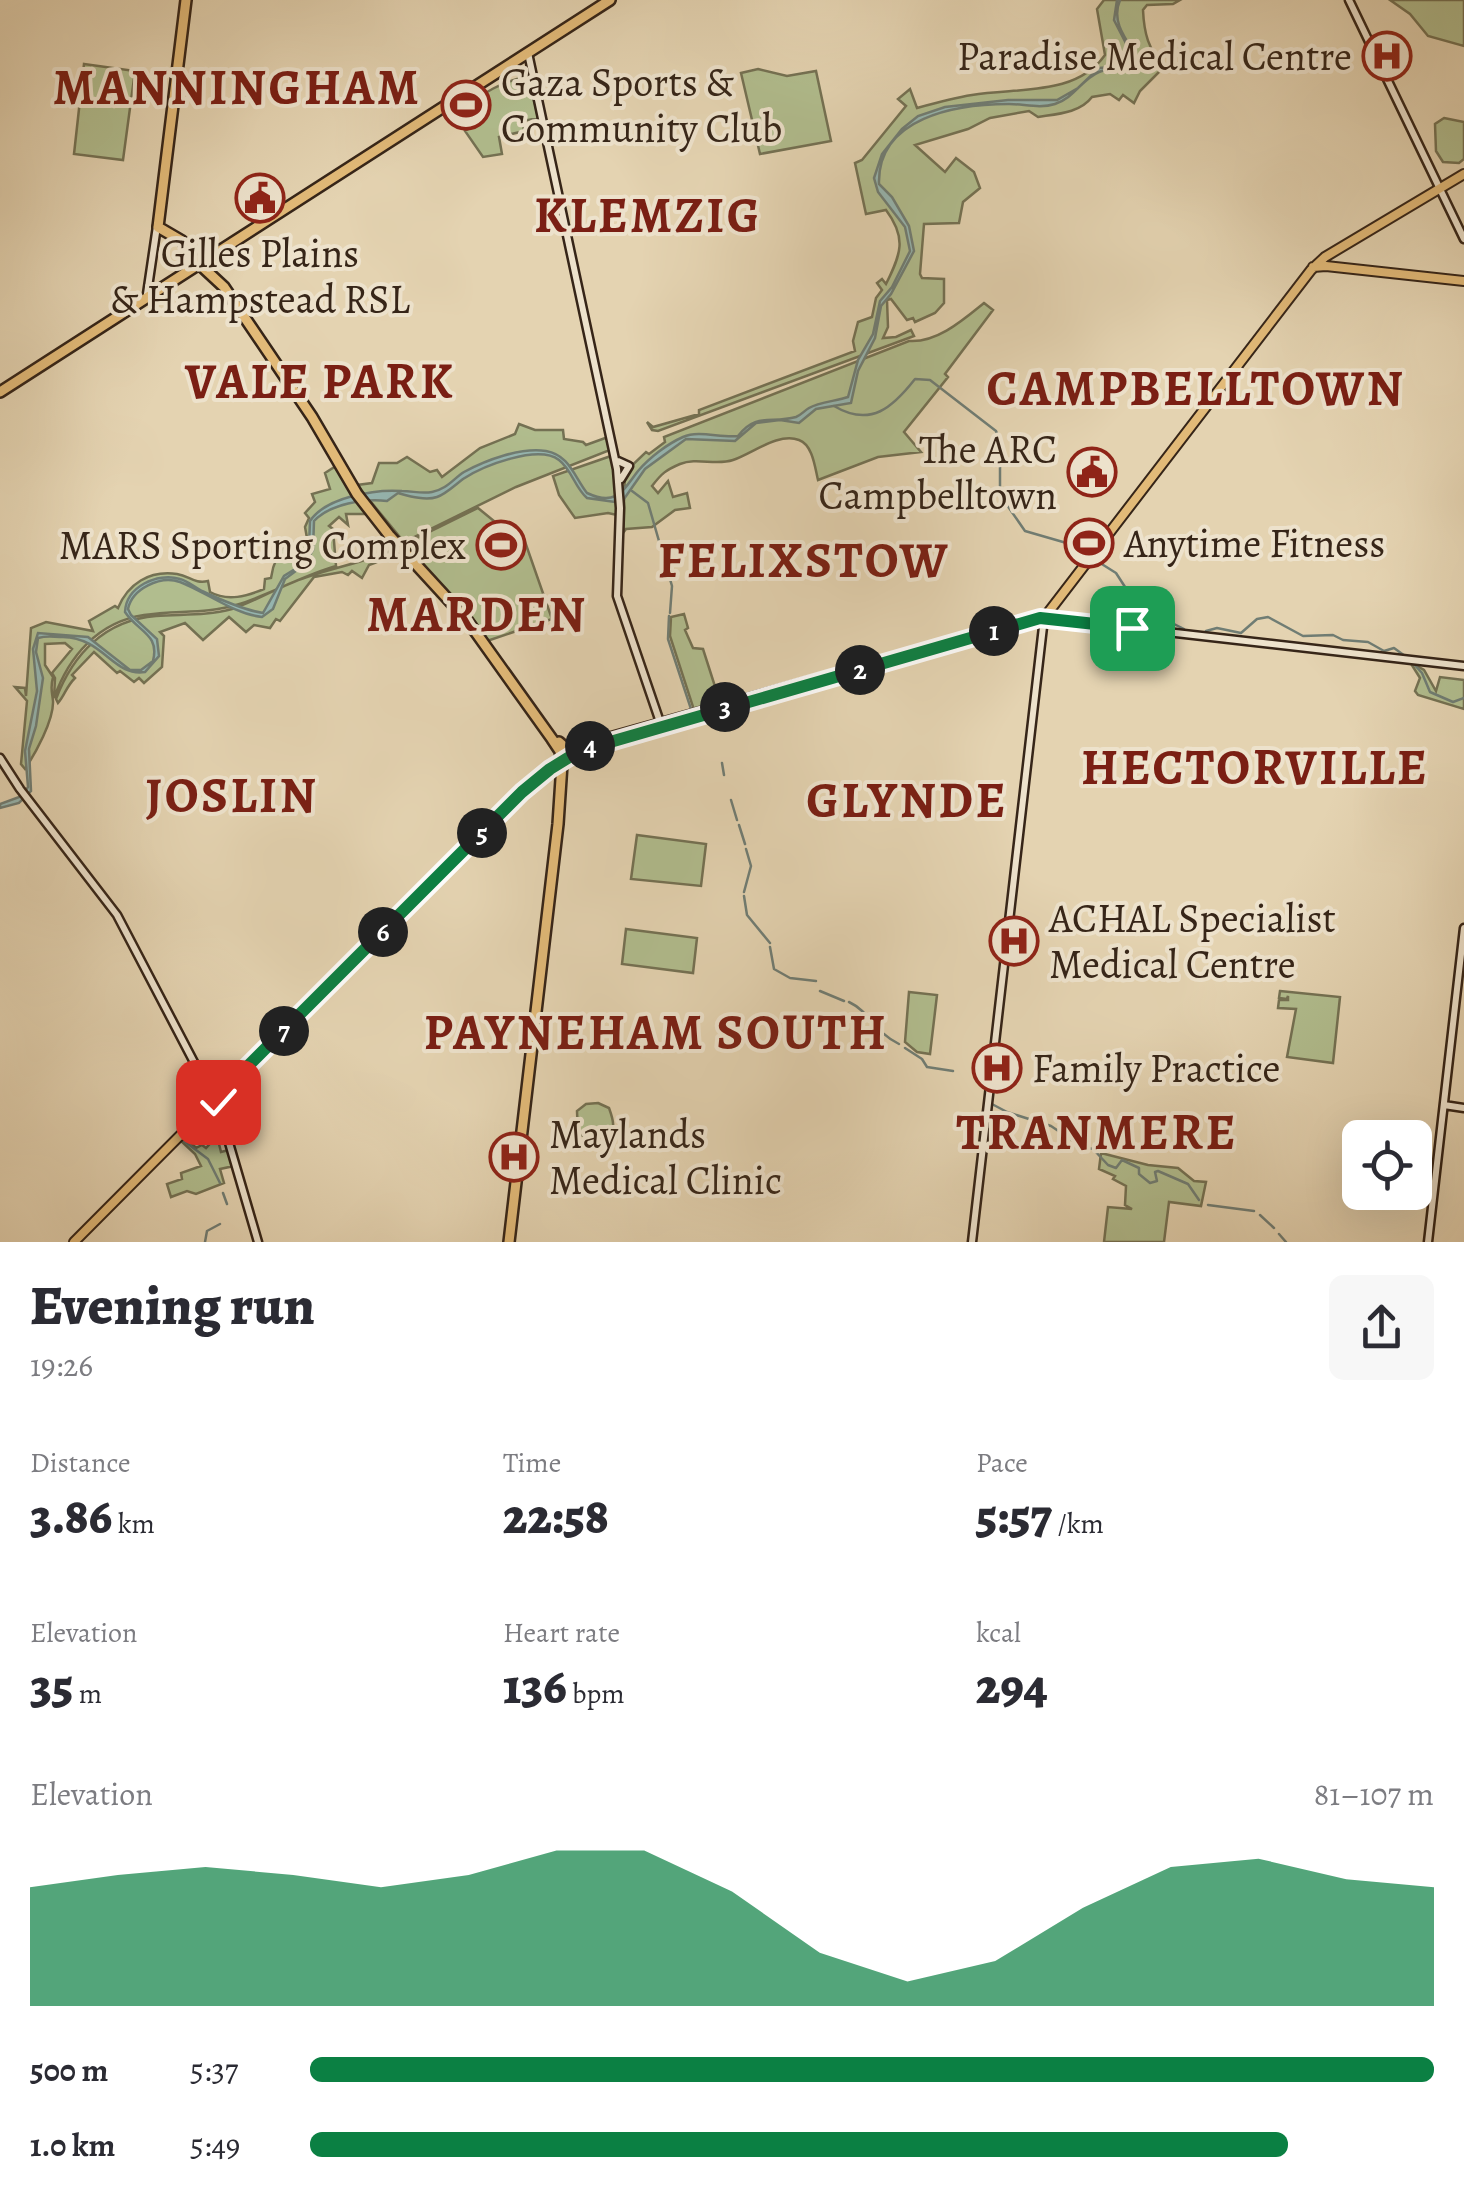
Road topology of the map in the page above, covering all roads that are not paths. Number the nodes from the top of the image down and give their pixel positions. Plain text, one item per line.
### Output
1 (607, 0) edge
2 (1352, 0) edge
3 (185, 1) edge
4 (527, 52) junction
5 (1464, 172) edge
6 (1441, 186) junction
7 (160, 226) junction
8 (1464, 235) edge
9 (204, 262) junction
10 (1319, 264) junction
11 (1464, 280) edge
12 (152, 288) junction
13 (4, 385) edge
14 (611, 419) junction
15 (616, 460) junction
16 (1044, 618) junction
17 (638, 621) dead end
18 (629, 626) junction
19 (982, 632) junction
20 (1464, 665) edge
21 (663, 722) junction
22 (563, 757) junction
23 (0, 758) edge
24 (1464, 928) edge
25 (1464, 946) edge
26 (996, 1020) junction
27 (208, 1086) joint
28 (218, 1097) junction
29 (1445, 1106) junction
30 (1464, 1108) edge
31 (109, 1195) dead end
32 (110, 1206) junction
33 (511, 1240) edge
34 (74, 1242) edge
35 (260, 1242) edge
36 (970, 1242) edge
37 (1429, 1242) edge

1 - 4 highway
2 - 6 main road
3 - 7 highway
4 - 9 highway
4 - 14 main road
5 - 6 main road
6 - 8 main road
6 - 10 main road
7 - 9 highway
7 - 9 highway
7 - 12 main road
9 - 12 highway
9 - 22 highway
10 - 11 main road
10 - 16 main road
12 - 13 highway
14 - 15 main road
14 - 15 main road
15 - 18 main road
16 - 19 main road
16 - 19 main road
16 - 20 main road
16 - 26 main road
17 - 18 main road
18 - 21 main road
19 - 21 main road
21 - 22 main road
22 - 28 main road
22 - 33 highway
23 - 27 main road
24 - 29 main road
25 - 29 main road
26 - 36 main road
26 - 36 main road
27 - 28 main road
28 - 32 main road
28 - 35 main road
29 - 30 main road
29 - 37 main road
31 - 32 main road
32 - 34 main road

